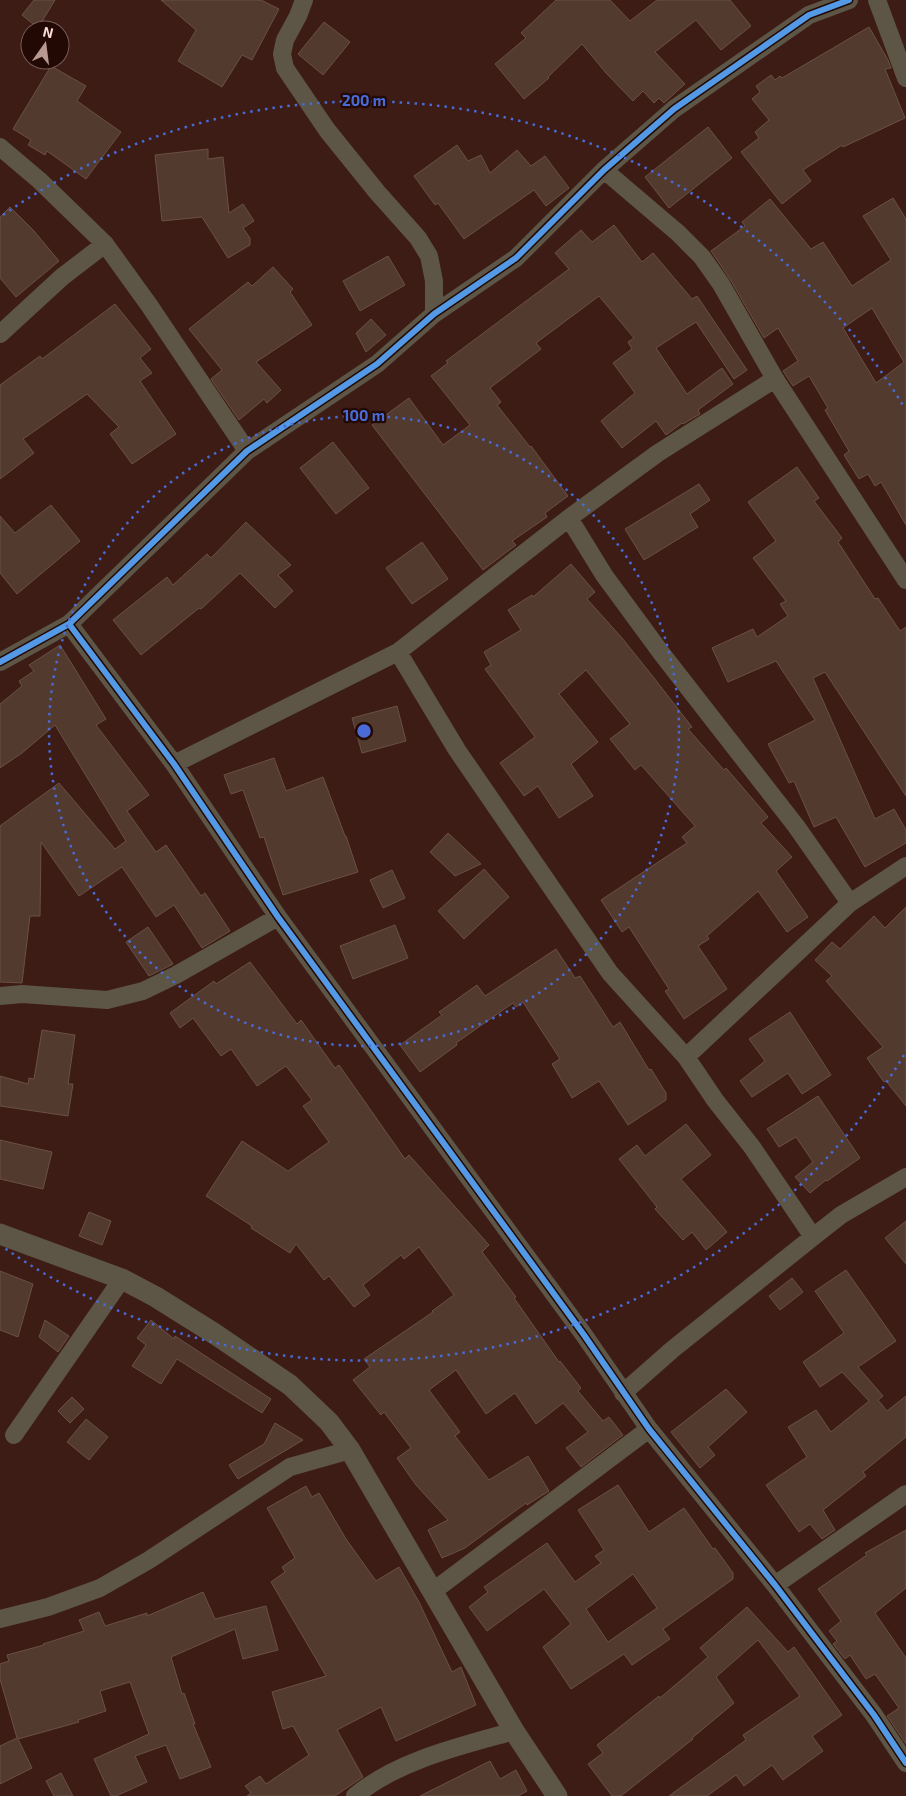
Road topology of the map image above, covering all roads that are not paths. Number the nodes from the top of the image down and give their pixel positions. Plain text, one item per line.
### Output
1 (304, 0) edge
2 (849, 0) edge
3 (876, 0) edge
4 (906, 78) edge
5 (0, 147) edge
6 (604, 170) junction
7 (105, 244) junction
8 (434, 314) junction
9 (0, 334) edge
10 (775, 379) junction
11 (247, 451) junction
12 (569, 518) junction
13 (906, 580) edge
14 (69, 624) junction
15 (398, 652) junction
16 (0, 662) edge
17 (174, 764) junction
18 (906, 866) edge
19 (850, 903) junction
20 (278, 917) junction
21 (0, 996) edge
22 (686, 1057) junction
23 (906, 1177) edge
24 (0, 1234) edge
25 (813, 1237) junction
26 (122, 1280) junction
27 (623, 1393) junction
28 (649, 1429) junction
29 (14, 1435) dead end
30 (350, 1450) junction
31 (906, 1494) edge
32 (775, 1585) junction
33 (432, 1592) junction
34 (0, 1619) edge
35 (514, 1730) junction
36 (906, 1762) edge
37 (355, 1796) edge
38 (557, 1796) edge

1 - 8 street
2 - 6 street
3 - 4 street
5 - 7 street
6 - 8 street
6 - 10 street
7 - 9 street
7 - 11 street
8 - 11 street
10 - 12 street
10 - 13 street
11 - 14 street
12 - 15 street
12 - 19 street
14 - 16 street
14 - 17 street
15 - 17 street
15 - 22 street
17 - 20 street
18 - 19 street
19 - 22 street
20 - 21 street
20 - 27 street
22 - 25 street
23 - 25 street
24 - 26 street
25 - 27 street
26 - 29 street
26 - 30 street
27 - 28 street
28 - 32 street
28 - 33 street
30 - 33 street
30 - 34 street
31 - 32 street
32 - 36 street
33 - 35 street
35 - 37 street
35 - 38 street

